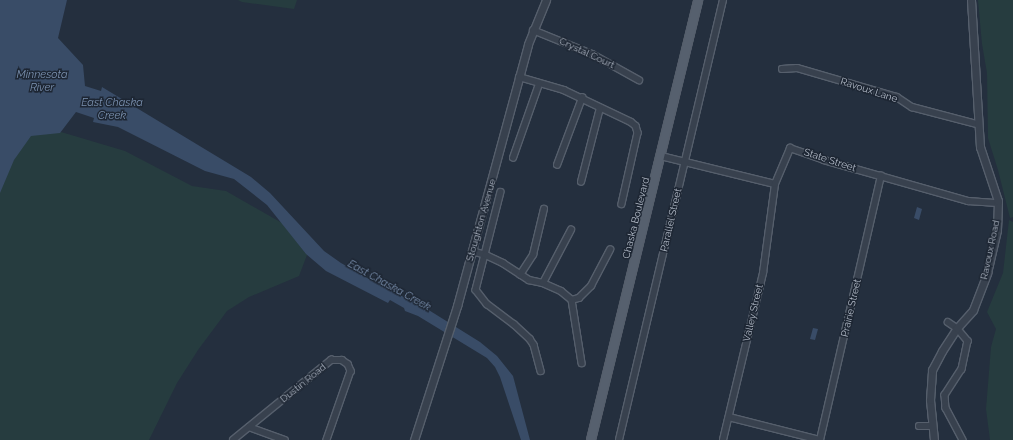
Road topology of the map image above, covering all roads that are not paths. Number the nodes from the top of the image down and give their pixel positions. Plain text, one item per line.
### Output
1 (546, 0) edge
2 (723, 0) edge
3 (971, 0) edge
4 (697, 1) edge
5 (533, 30) junction
6 (782, 69) dead end
7 (519, 77) junction
8 (639, 80) dead end
9 (539, 84) junction
10 (582, 98) junction
11 (600, 108) junction
12 (977, 124) junction
13 (661, 156) junction
14 (513, 158) dead end
15 (684, 161) junction
16 (557, 165) dead end
17 (881, 176) junction
18 (581, 182) dead end
19 (775, 184) junction
20 (501, 192) dead end
21 (622, 204) dead end
22 (998, 204) junction
23 (544, 209) dead end
24 (571, 230) dead end
25 (610, 250) dead end
26 (472, 251) junction
27 (486, 255) junction
28 (520, 275) junction
29 (543, 283) junction
30 (572, 300) junction
31 (948, 322) dead end
32 (957, 328) junction
33 (582, 363) dead end
34 (541, 371) dead end
35 (729, 417) junction
36 (919, 426) dead end
37 (933, 426) junction
38 (249, 427) junction
39 (233, 440) edge
40 (285, 440) edge
41 (327, 440) edge
42 (414, 440) edge
43 (591, 440) edge
44 (619, 440) edge
45 (723, 440) edge
46 (820, 440) edge
47 (934, 440) edge
48 (963, 440) edge

1 - 5 street, Stoughton Avenue
2 - 15 street, Parallel Street
3 - 12 street, Ravoux Road
4 - 13 main road, Chaska Boulevard
5 - 7 street, Stoughton Avenue
5 - 8 street, Crystal Court
6 - 12 street, Ravoux Lane
7 - 9 street
7 - 26 street, Stoughton Avenue
9 - 10 street
9 - 14 street
10 - 11 street
10 - 16 street
11 - 18 street
11 - 21 street
12 - 22 street, Ravoux Road
13 - 15 street
13 - 43 main road, Chaska Boulevard
15 - 19 street
15 - 44 street, Parallel Street
17 - 19 street, State Street
17 - 22 street, State Street
17 - 46 street, Prairie Street
19 - 35 street, Valley Street
20 - 27 street
22 - 32 street, Ravoux Road
23 - 28 street
24 - 29 street
25 - 30 street
26 - 27 street
26 - 42 street, Stoughton Avenue
27 - 28 street
27 - 34 street
28 - 29 street
29 - 30 street
30 - 33 street
31 - 32 street
32 - 37 street, Ravoux Road
32 - 48 street
35 - 45 street, Valley Street
35 - 46 street
36 - 37 street
37 - 47 street, Ravoux Road
38 - 39 street
38 - 40 street
38 - 41 street, Dustin Road

